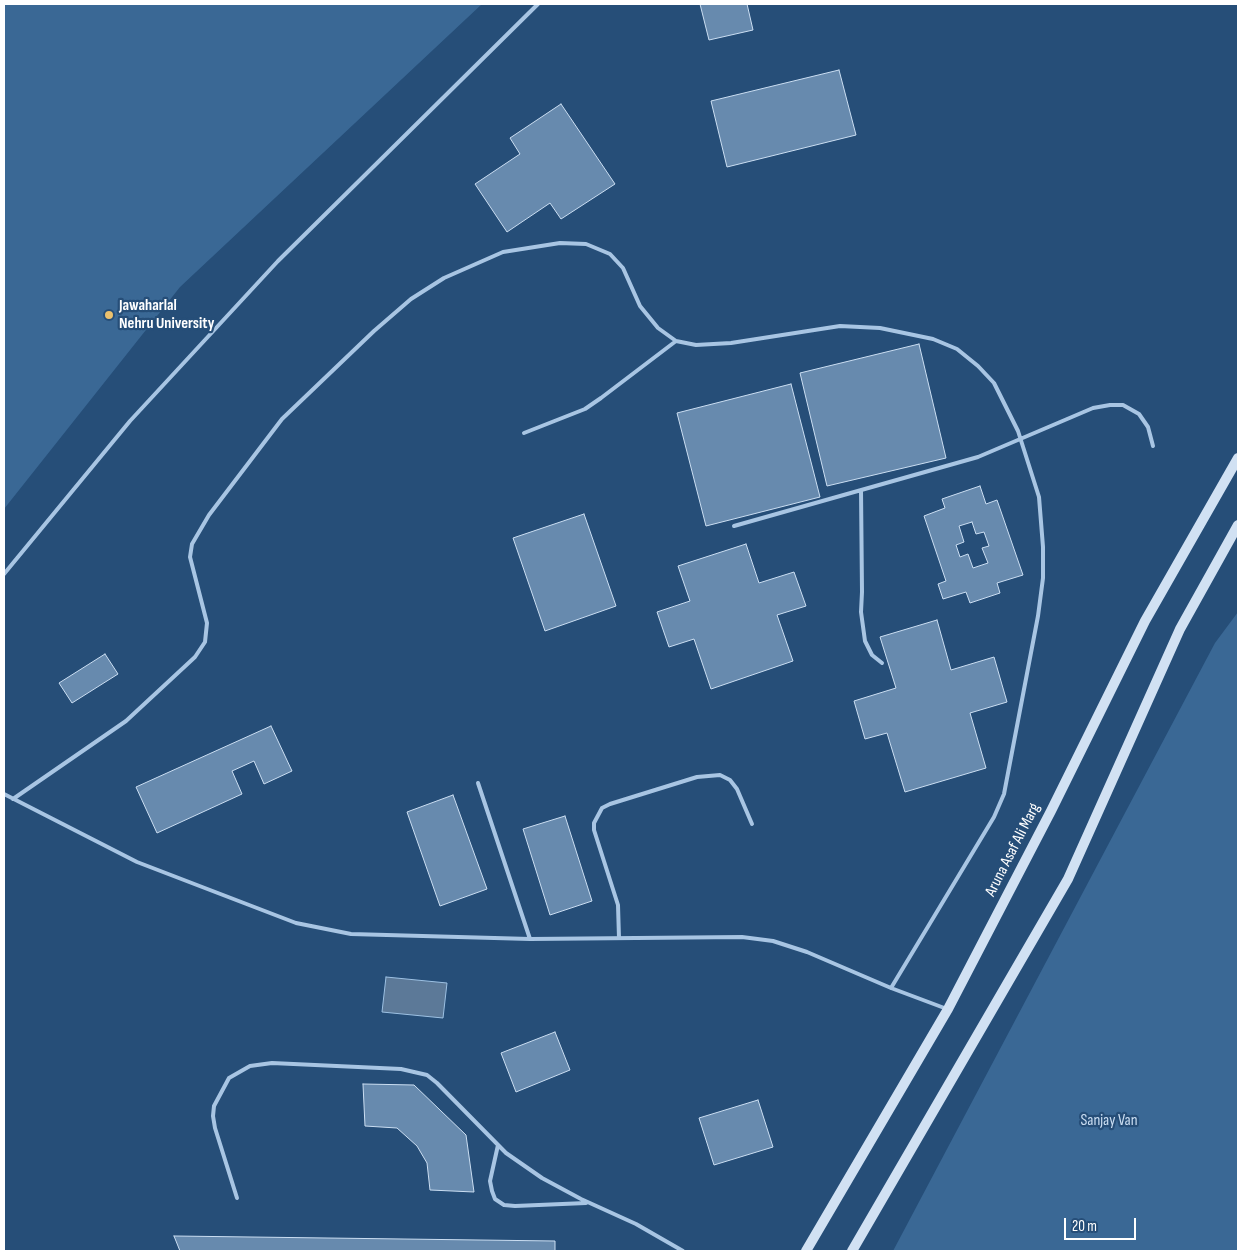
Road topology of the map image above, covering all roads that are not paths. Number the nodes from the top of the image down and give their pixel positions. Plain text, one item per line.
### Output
1 (538, 4) edge
2 (676, 341) junction
3 (524, 433) dead end
4 (1021, 440) junction
5 (1153, 446) dead end
6 (1238, 458) edge
7 (861, 490) junction
8 (1238, 525) edge
9 (734, 526) dead end
10 (4, 574) edge
11 (882, 663) dead end
12 (478, 783) dead end
13 (4, 794) edge
14 (13, 799) junction
15 (752, 824) dead end
16 (620, 938) junction
17 (530, 939) junction
18 (891, 988) junction
19 (948, 1009) junction
20 (498, 1145) junction
21 (237, 1198) dead end
22 (588, 1202) junction
23 (683, 1251) edge
24 (806, 1251) edge
25 (852, 1251) edge

1 - 10 lane
2 - 3 lane
2 - 4 lane
2 - 14 lane
4 - 5 lane
4 - 7 lane
4 - 18 lane
6 - 19 main road, Aruna Asaf Ali Marg
7 - 9 lane
7 - 11 lane
8 - 25 main road
12 - 17 lane
13 - 14 lane
14 - 17 lane
15 - 16 lane
16 - 17 lane
16 - 18 lane
18 - 19 lane
19 - 24 main road, Aruna Asaf Ali Marg
20 - 21 lane
20 - 22 lane
20 - 22 lane
22 - 23 lane

